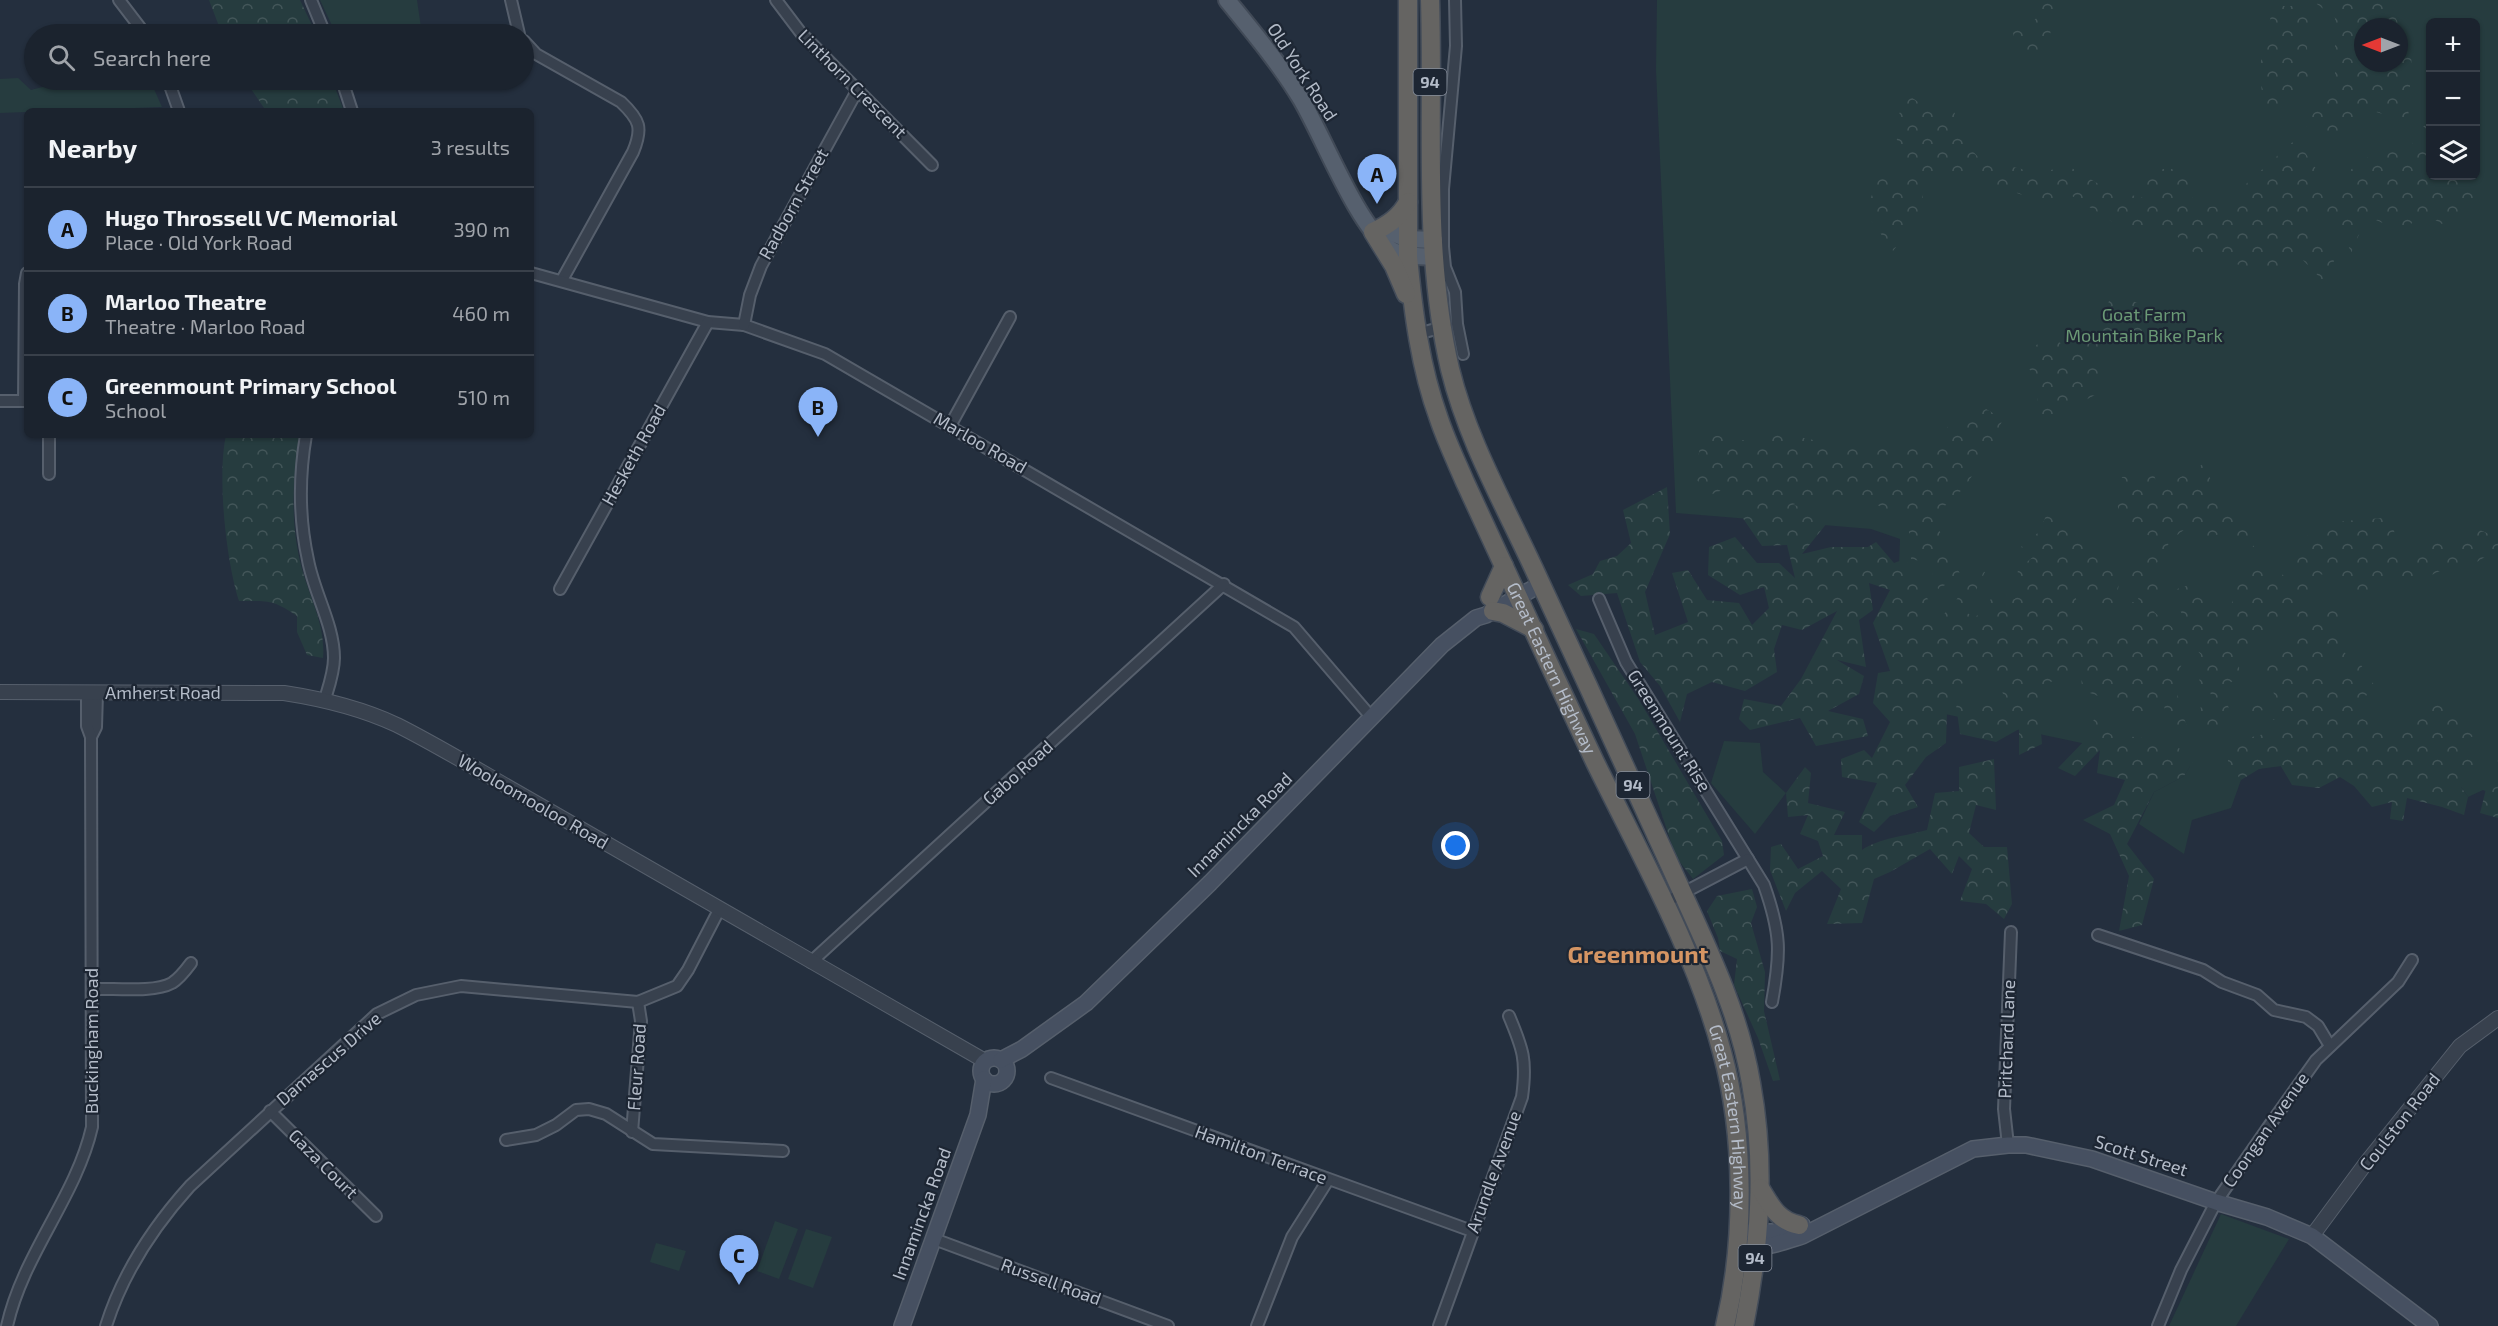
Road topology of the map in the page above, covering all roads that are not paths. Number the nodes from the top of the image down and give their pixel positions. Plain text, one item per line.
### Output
1 (119, 0) edge
2 (311, 0) edge
3 (511, 0) edge
4 (776, 0) edge
5 (1227, 0) edge
6 (1408, 0) edge
7 (1430, 0) edge
8 (1455, 0) edge
9 (137, 24) edge
10 (321, 24) edge
11 (517, 24) edge
12 (534, 52) edge
13 (858, 89) junction
14 (172, 90) edge
15 (345, 90) edge
16 (178, 108) edge
17 (351, 108) edge
18 (932, 165) dead end
19 (1408, 202) junction
20 (1373, 232) junction
21 (1408, 247) junction
22 (1434, 249) junction
23 (534, 274) edge
24 (562, 280) junction
25 (1010, 317) dead end
26 (708, 322) junction
27 (744, 325) junction
28 (1450, 326) junction
29 (1417, 328) junction
30 (1463, 354) dead end
31 (0, 401) edge
32 (24, 401) edge
33 (950, 426) junction
34 (49, 438) edge
35 (306, 438) edge
36 (49, 474) dead end
37 (1504, 566) junction
38 (1539, 580) junction
39 (1224, 584) junction
40 (560, 589) dead end
41 (1516, 592) junction
42 (1599, 599) dead end
43 (1487, 609) junction
44 (1534, 629) junction
45 (0, 692) edge
46 (92, 693) junction
47 (326, 699) junction
48 (1372, 718) junction
49 (1748, 859) junction
50 (1682, 894) junction
51 (1664, 903) junction
52 (719, 910) junction
53 (2011, 932) dead end
54 (2098, 935) dead end
55 (2412, 960) dead end
56 (812, 962) junction
57 (192, 963) dead end
58 (92, 989) junction
59 (638, 1002) junction
60 (1772, 1002) dead end
61 (1509, 1016) dead end
62 (2498, 1018) edge
63 (2330, 1046) junction
64 (1003, 1063) junction
65 (986, 1073) junction
66 (1051, 1078) dead end
67 (270, 1111) junction
68 (632, 1132) junction
69 (506, 1140) dead end
70 (2008, 1145) junction
71 (783, 1151) dead end
72 (1328, 1180) junction
73 (1760, 1188) junction
74 (2216, 1202) junction
75 (376, 1216) dead end
76 (1799, 1225) junction
77 (1820, 1225) junction
78 (1472, 1230) junction
79 (2312, 1236) junction
80 (933, 1239) junction
81 (1737, 1239) junction
82 (1757, 1240) junction
83 (8, 1326) edge
84 (106, 1326) edge
85 (902, 1326) edge
86 (1168, 1326) edge
87 (1257, 1326) edge
88 (1438, 1326) edge
89 (1725, 1326) edge
90 (1744, 1326) edge
91 (2158, 1326) edge
92 (2430, 1326) edge

1 - 9 street
2 - 10 street
3 - 11 street
4 - 13 street, Linthorn Crescent
5 - 20 main road, Old York Road
6 - 19 highway, Great Eastern Highway / 94
7 - 22 highway, Great Eastern Highway / 94
8 - 28 street
12 - 24 street
13 - 18 street, Linthorn Crescent
13 - 27 street, Radborn Street
14 - 16 street
15 - 17 street
19 - 20 highway
19 - 21 highway, Great Eastern Highway / 94
20 - 21 main road
20 - 29 highway
21 - 22 main road
21 - 29 highway, Great Eastern Highway / 94
22 - 28 highway, Great Eastern Highway / 94
23 - 24 street, Marloo Road
24 - 26 street, Marloo Road
25 - 33 street
26 - 27 street, Marloo Road
26 - 40 street, Hesketh Road
27 - 33 street, Marloo Road
28 - 29 street
28 - 30 street
28 - 38 highway, Great Eastern Highway / 94
29 - 37 highway, Great Eastern Highway / 94
31 - 32 street
33 - 39 street, Marloo Road
34 - 36 street
35 - 47 street
37 - 41 highway, Great Eastern Highway / 94
37 - 43 highway
38 - 41 main road, Innamincka Road
38 - 50 highway, Great Eastern Highway / 94
39 - 48 street, Marloo Road
39 - 56 street, Gabo Road
41 - 43 main road, Innamincka Road
41 - 44 highway, Great Eastern Highway / 94
42 - 49 street, Greenmount Rise
43 - 44 highway
43 - 48 main road, Innamincka Road
44 - 51 highway, Great Eastern Highway / 94
45 - 46 street, Amherst Road
46 - 47 street, Amherst Road
46 - 58 street, Buckingham Road
47 - 52 street, Wooloomooloo Road
48 - 64 main road, Innamincka Road
49 - 50 street
49 - 60 street, Greenmount Rise
50 - 51 street
50 - 73 highway, Great Eastern Highway / 94
51 - 81 highway, Great Eastern Highway / 94
52 - 56 street, Wooloomooloo Road
52 - 59 street, Damascus Drive
53 - 70 street, Pritchard Lane
54 - 63 street
55 - 63 street, Coongan Avenue
56 - 65 street, Wooloomooloo Road
57 - 58 street
58 - 83 street, Buckingham Road
59 - 67 street, Damascus Drive
59 - 68 street, Fleur Road
61 - 78 street, Arundle Avenue
62 - 79 street, Coulston Road
63 - 74 street, Coongan Avenue
64 - 65 main road
64 - 65 main road, Innamincka Road
65 - 80 main road, Innamincka Road
66 - 72 street, Hamilton Terrace
67 - 75 street, Gaza Court
67 - 84 street, Damascus Drive
68 - 69 street
68 - 71 street
70 - 74 main road, Scott Street
70 - 77 main road, Scott Street
72 - 78 street, Hamilton Terrace
72 - 87 street
73 - 76 highway
73 - 82 highway, Great Eastern Highway / 94
74 - 79 main road, Scott Street
74 - 91 street, Coongan Avenue
76 - 77 main road, Scott Street
76 - 82 main road, Scott Street
77 - 82 main road, Scott Street
78 - 88 street, Arundle Avenue
79 - 92 main road, Scott Street
80 - 85 main road, Innamincka Road
80 - 86 street, Russell Road
81 - 82 main road, Scott Street
81 - 89 highway, Great Eastern Highway / 94
82 - 90 highway, Great Eastern Highway / 94

